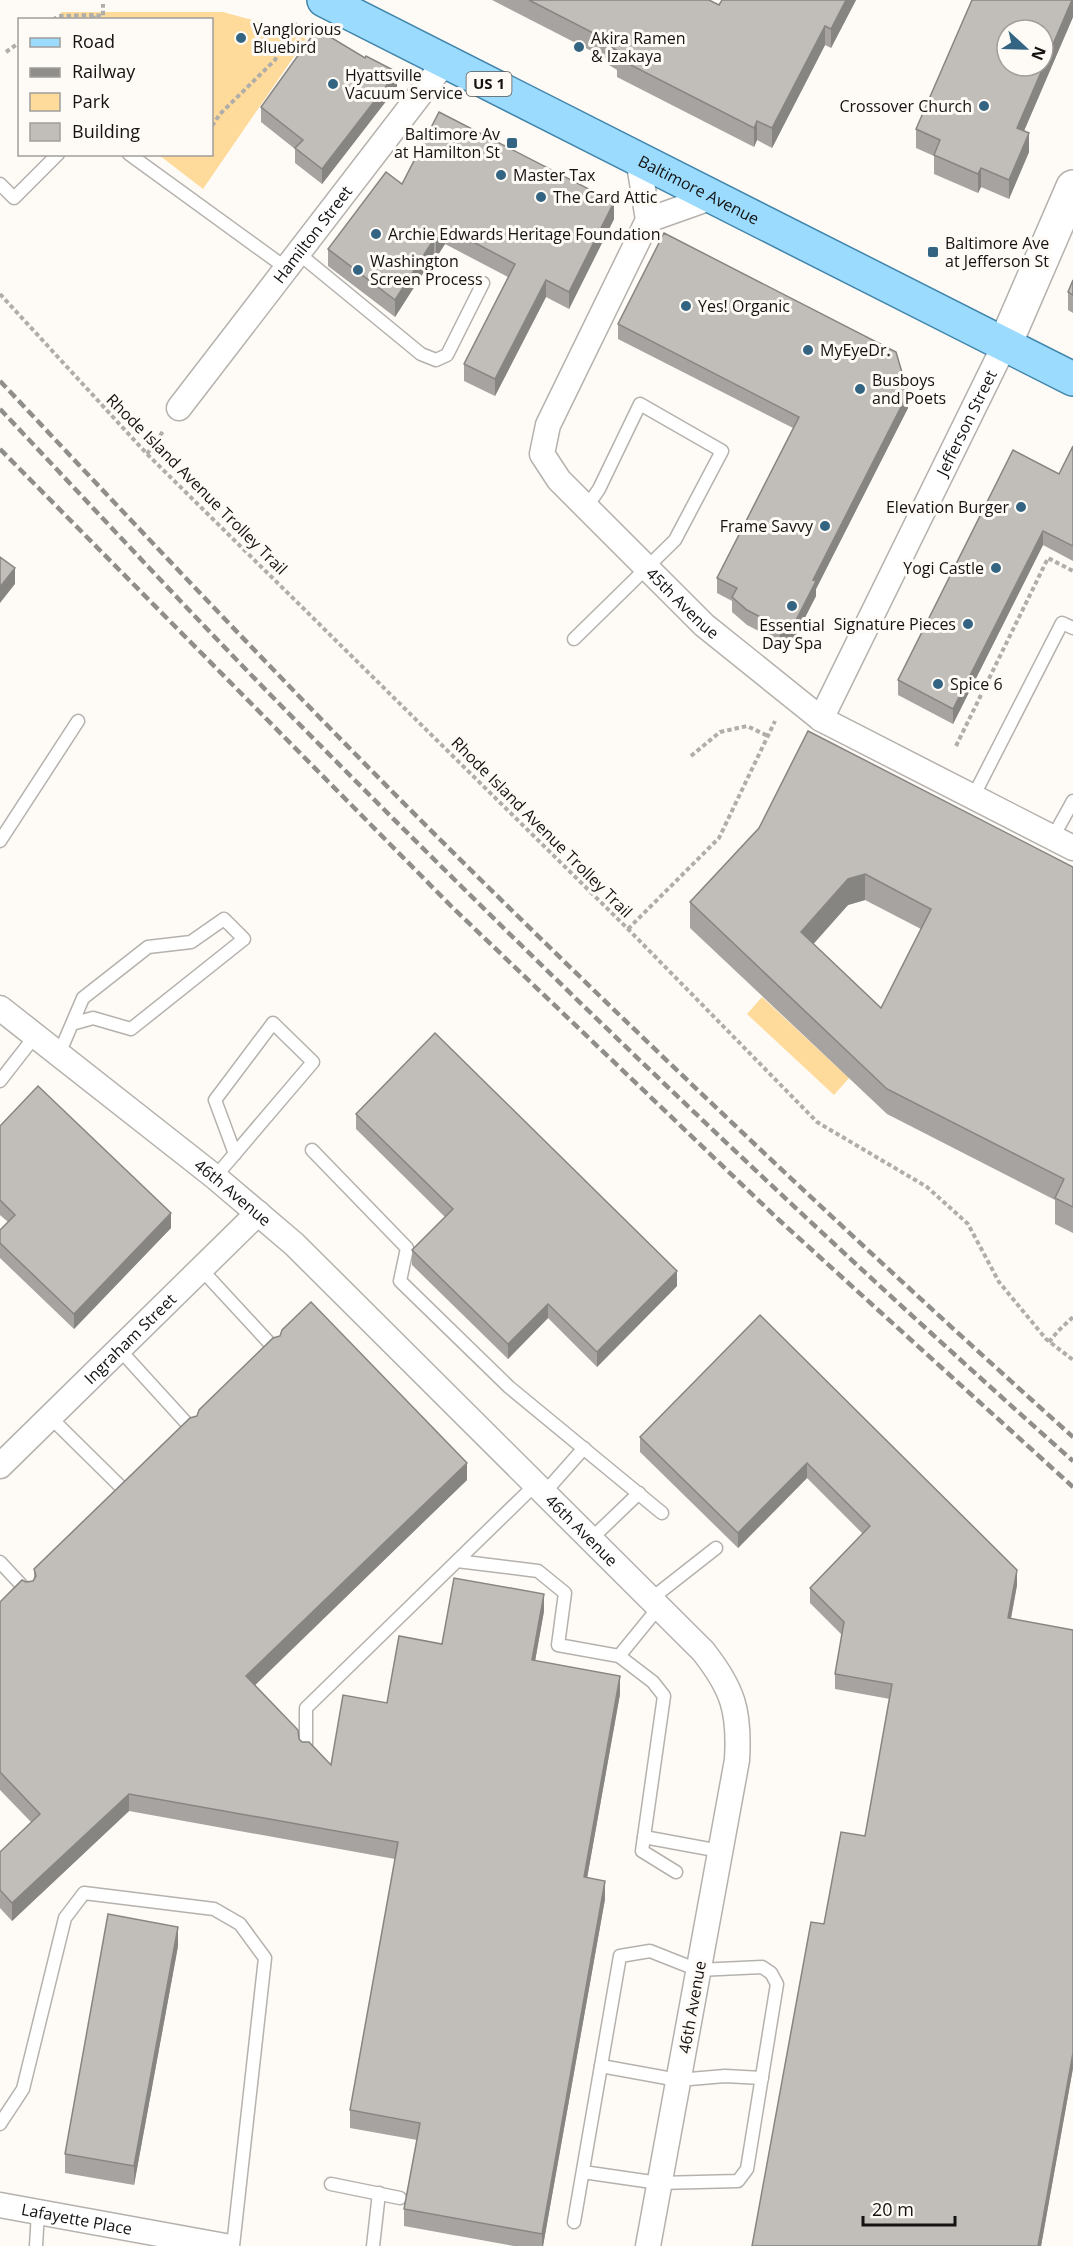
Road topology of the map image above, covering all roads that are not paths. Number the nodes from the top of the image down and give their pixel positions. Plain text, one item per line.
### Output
1 (299, 0) edge
2 (333, 4) edge
3 (445, 62) junction
4 (56, 156) edge
5 (132, 156) edge
6 (638, 158) junction
7 (0, 184) edge
8 (1073, 187) edge
9 (713, 196) junction
10 (648, 220) junction
11 (292, 260) junction
12 (483, 283) dead end
13 (1005, 344) junction
14 (1073, 379) edge
15 (179, 408) dead end
16 (586, 508) junction
17 (646, 568) junction
18 (1073, 628) edge
19 (574, 639) dead end
20 (820, 719) junction
21 (78, 721) dead end
22 (973, 797) junction
23 (1073, 801) edge
24 (0, 841) edge
25 (1063, 842) edge
26 (0, 1008) edge
27 (72, 1024) junction
28 (35, 1036) junction
29 (59, 1054) junction
30 (0, 1081) edge
31 (312, 1150) dead end
32 (235, 1154) junction
33 (215, 1177) junction
34 (258, 1213) junction
35 (201, 1269) junction
36 (274, 1348) edge
37 (119, 1349) junction
38 (50, 1417) junction
39 (191, 1428) edge
40 (584, 1449) junction
41 (0, 1466) edge
42 (540, 1488) junction
43 (124, 1490) edge
44 (639, 1493) junction
45 (662, 1513) dead end
46 (591, 1539) junction
47 (716, 1548) dead end
48 (457, 1561) junction
49 (0, 1562) edge
50 (28, 1592) edge
51 (655, 1603) junction
52 (619, 1656) junction
53 (306, 1752) edge
54 (644, 1837) junction
55 (720, 1851) junction
56 (676, 1872) dead end
57 (698, 1970) junction
58 (601, 2066) junction
59 (762, 2078) junction
60 (678, 2080) junction
61 (0, 2124) edge
62 (583, 2172) junction
63 (659, 2183) junction
64 (332, 2184) dead end
65 (379, 2193) junction
66 (400, 2198) dead end
67 (0, 2205) edge
68 (38, 2212) junction
69 (574, 2222) dead end
70 (197, 2243) edge
71 (36, 2246) edge
72 (225, 2246) edge
73 (233, 2246) edge
74 (373, 2246) edge
75 (648, 2246) edge

1 - 2 main road, Baltimore Avenue
2 - 3 main road, Baltimore Avenue / US 1
3 - 6 main road, Baltimore Avenue / US 1
3 - 11 street, Hamilton Street
4 - 7 lane
5 - 11 lane
6 - 9 main road, Baltimore Avenue / US 1
6 - 10 street
8 - 13 street, Jefferson Street
9 - 10 street
9 - 13 main road, Baltimore Avenue / US 1
10 - 16 street, 45th Avenue
11 - 12 lane
11 - 15 street, Hamilton Street
13 - 14 main road, Baltimore Avenue / US 1
13 - 20 street, Jefferson Street
16 - 17 street, 45th Avenue
16 - 17 lane
17 - 19 lane
17 - 20 street, 45th Avenue
18 - 22 lane
20 - 22 street, 45th Avenue
21 - 24 lane
22 - 25 street, 45th Avenue
23 - 25 lane
26 - 28 street, 46th Avenue
27 - 27 lane
27 - 29 lane
28 - 29 street, 46th Avenue
28 - 30 lane
29 - 33 street, 46th Avenue
31 - 40 lane
32 - 32 lane
32 - 33 lane
33 - 34 street, 46th Avenue
34 - 35 street, Ingraham Street
34 - 42 street, 46th Avenue
35 - 36 lane
35 - 37 street, Ingraham Street
37 - 38 street, Ingraham Street
37 - 39 lane
38 - 41 street, Ingraham Street
38 - 43 lane
40 - 42 lane
40 - 44 lane
42 - 46 street, 46th Avenue
42 - 48 lane
44 - 45 lane
44 - 46 lane
46 - 51 street, 46th Avenue
47 - 51 lane
48 - 52 lane
48 - 53 lane
49 - 50 lane
51 - 52 lane
51 - 55 street, 46th Avenue
52 - 54 lane
54 - 55 lane
54 - 56 lane
55 - 57 street, 46th Avenue
57 - 58 lane
57 - 59 lane
57 - 60 street, 46th Avenue
58 - 60 lane
58 - 62 lane
59 - 60 lane
59 - 63 lane
60 - 63 street, 46th Avenue
61 - 73 lane
62 - 63 lane
62 - 69 lane
63 - 75 street, 46th Avenue
64 - 65 lane
65 - 66 lane
65 - 74 lane
67 - 68 street, Lafayette Place
68 - 70 street, Lafayette Place
68 - 71 lane
70 - 72 street, Lafayette Place

